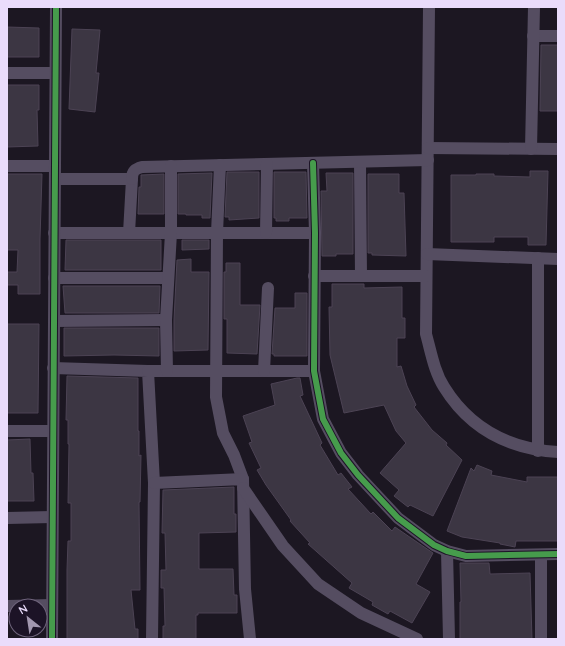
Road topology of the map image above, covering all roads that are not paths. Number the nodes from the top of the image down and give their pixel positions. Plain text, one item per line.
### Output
1 (56, 7) edge
2 (429, 7) edge
3 (534, 7) edge
4 (533, 36) junction
5 (558, 36) edge
6 (7, 73) edge
7 (55, 73) junction
8 (531, 149) junction
9 (558, 149) edge
10 (428, 154) junction
11 (360, 162) junction
12 (313, 163) junction
13 (267, 164) junction
14 (220, 165) junction
15 (7, 166) edge
16 (171, 166) junction
17 (55, 173) junction
18 (132, 179) junction
19 (54, 233) junction
20 (171, 233) junction
21 (217, 233) junction
22 (266, 233) junction
23 (130, 234) junction
24 (314, 234) junction
25 (427, 254) junction
26 (538, 258) junction
27 (558, 259) edge
28 (314, 276) junction
29 (361, 276) junction
30 (426, 276) junction
31 (54, 278) junction
32 (168, 278) junction
33 (268, 288) dead end
34 (166, 320) junction
35 (54, 321) junction
36 (53, 368) junction
37 (148, 371) junction
38 (167, 371) junction
39 (216, 371) junction
40 (264, 371) junction
41 (314, 371) junction
42 (7, 431) edge
43 (53, 431) junction
44 (538, 451) junction
45 (558, 452) edge
46 (154, 483) junction
47 (243, 483) junction
48 (7, 518) edge
49 (52, 518) junction
50 (447, 551) junction
51 (558, 554) edge
52 (541, 555) junction
53 (52, 605) junction
54 (7, 606) edge
55 (52, 639) edge
56 (152, 639) edge
57 (250, 639) edge
58 (417, 639) edge
59 (449, 639) edge
60 (541, 639) edge

1 - 7 street
2 - 10 street
3 - 4 street
4 - 5 street
4 - 8 street
6 - 7 street
7 - 17 street
8 - 9 street
8 - 10 street
10 - 11 street
10 - 25 street
11 - 12 street
11 - 29 street
12 - 13 street
12 - 24 street
13 - 14 street
13 - 22 street
14 - 16 street
14 - 21 street
15 - 17 street
16 - 18 street
16 - 20 street
17 - 18 street
17 - 19 street
18 - 23 street
19 - 23 street
19 - 31 street
20 - 21 street
20 - 23 street
20 - 32 street
21 - 22 street
21 - 39 street
22 - 24 street
24 - 28 street
25 - 26 street
25 - 30 street
26 - 27 street
26 - 44 street
28 - 29 street
28 - 41 street
29 - 30 street
30 - 44 street
31 - 32 street
31 - 35 street
32 - 34 street
33 - 40 street
34 - 35 street
34 - 38 street
35 - 36 street
36 - 37 street
36 - 43 street
37 - 38 street
37 - 46 street
38 - 39 street
39 - 40 street
39 - 47 street
40 - 41 street
41 - 50 street
42 - 43 street
43 - 49 street
44 - 45 street
46 - 47 street
46 - 56 street
47 - 57 street
47 - 58 street
48 - 49 street
49 - 53 street
50 - 52 street
50 - 59 street
51 - 52 street
52 - 60 street
53 - 54 street
53 - 55 street

